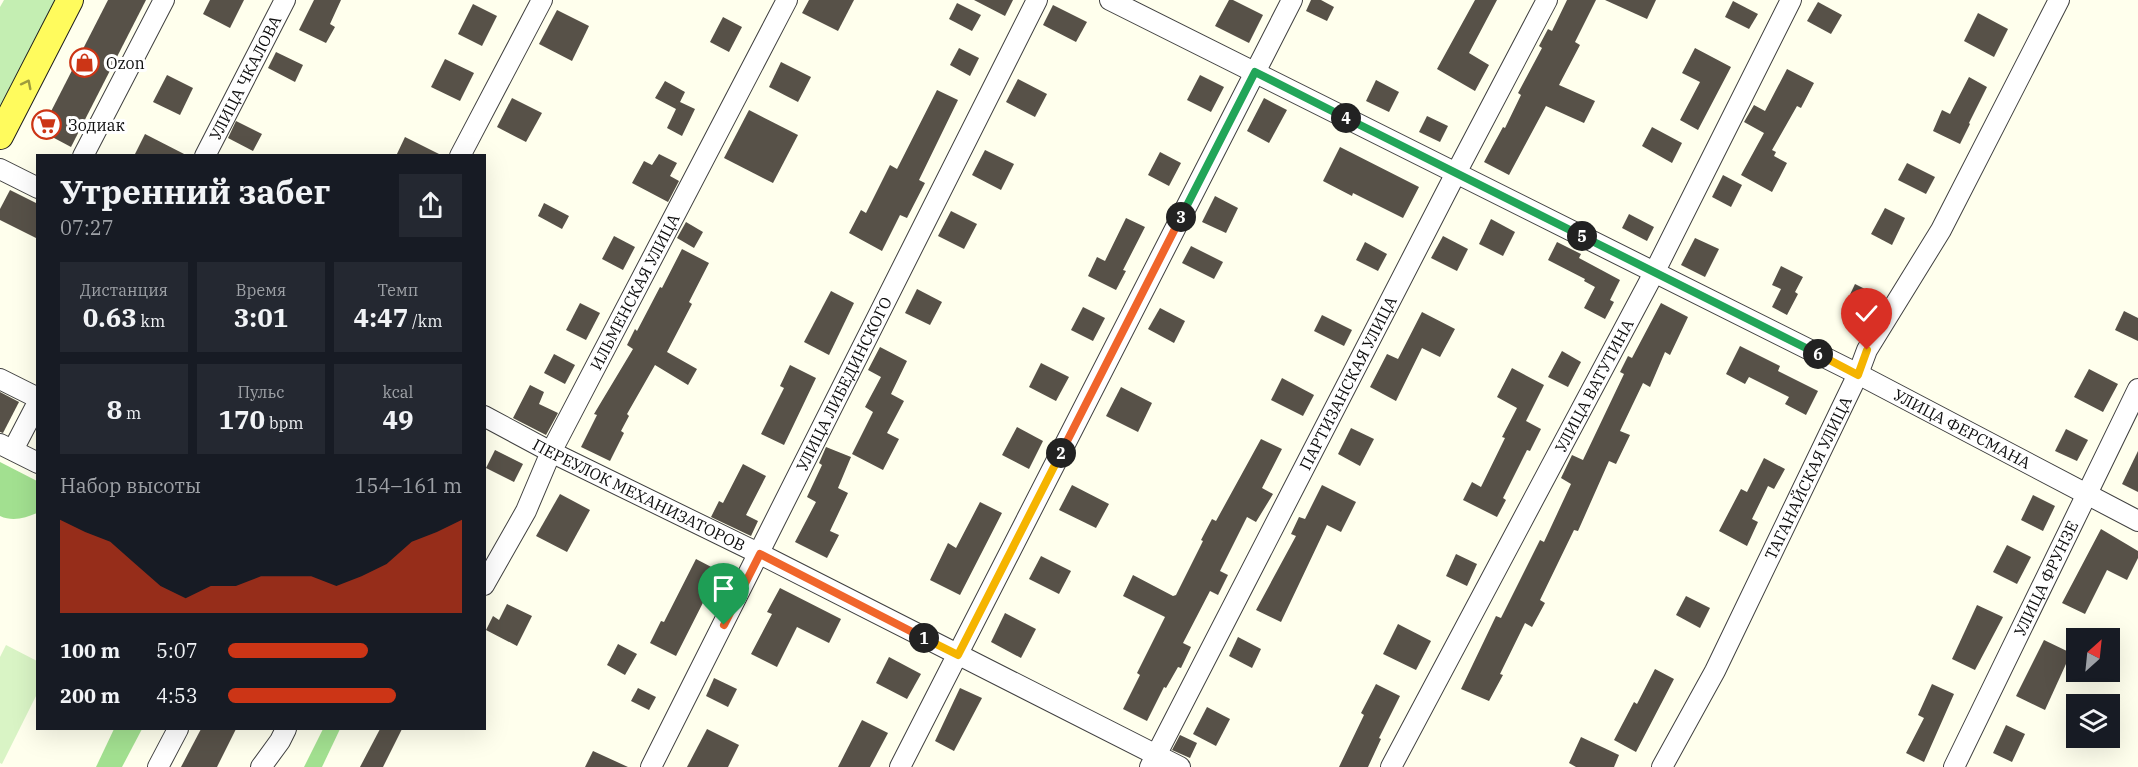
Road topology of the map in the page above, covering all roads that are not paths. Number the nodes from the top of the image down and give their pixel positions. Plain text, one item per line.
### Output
1 (69, 0) edge
2 (164, 0) edge
3 (285, 0) edge
4 (542, 0) edge
5 (787, 0) edge
6 (1037, 0) edge
7 (1110, 0) edge
8 (1292, 0) edge
9 (1547, 0) edge
10 (1791, 0) edge
11 (2059, 0) edge
12 (1255, 72) junction
13 (0, 136) edge
14 (84, 154) edge
15 (206, 154) edge
16 (461, 154) edge
17 (0, 169) edge
18 (1456, 173) junction
19 (36, 187) edge
20 (1655, 272) junction
21 (1858, 375) junction
22 (0, 379) edge
23 (2138, 390) edge
24 (36, 399) edge
25 (36, 403) edge
26 (486, 417) edge
27 (6, 447) edge
28 (551, 452) junction
29 (36, 462) edge
30 (2087, 494) junction
31 (2138, 521) edge
32 (760, 554) junction
33 (486, 581) edge
34 (958, 655) junction
35 (177, 730) edge
36 (286, 730) edge
37 (1154, 761) edge
38 (158, 767) edge
39 (261, 767) edge
40 (651, 767) edge
41 (900, 767) edge
42 (1180, 767) edge
43 (1391, 767) edge
44 (1662, 767) edge
45 (1954, 767) edge

13 -> 1 main road
2 - 14 street
3 - 15 street, УЛИЦА ЧКАЛОВА
4 - 16 street
5 - 28 street, ИЛЬМЕНСКАЯ УЛИЦА
6 - 32 street, УЛИЦА ЛИБЕДИНСКОГО
7 - 12 street, УЛИЦА ФЕРСМАНА
8 - 12 street
9 - 18 street, ПАРТИЗАНСКАЯ УЛИЦА
10 - 20 street, УЛИЦА ВАТУТИНА
11 - 21 street, ТАГАНАЙСКАЯ УЛИЦА
12 - 18 street, УЛИЦА ФЕРСМАНА
12 - 34 street
17 - 19 street
18 - 20 street, УЛИЦА ФЕРСМАНА
18 - 37 street, ПАРТИЗАНСКАЯ УЛИЦА
20 - 21 street, УЛИЦА ФЕРСМАНА
20 - 43 street, УЛИЦА ВАТУТИНА
21 - 30 street, УЛИЦА ФЕРСМАНА
21 - 44 street, ТАГАНАЙСКАЯ УЛИЦА
22 - 24 street
23 - 30 street, УЛИЦА ФРУНЗЕ
25 - 27 street
26 - 28 street, ПЕРЕУЛОК МЕХАНИЗАТОРОВ
27 - 29 street
28 - 32 street, ПЕРЕУЛОК МЕХАНИЗАТОРОВ
28 - 33 street, ИЛЬМЕНСКАЯ УЛИЦА
30 - 31 street, УЛИЦА ФЕРСМАНА
30 - 45 street, УЛИЦА ФРУНЗЕ
32 - 34 street, ПЕРЕУЛОК МЕХАНИЗАТОРОВ
32 - 40 street, УЛИЦА ЛИБЕДИНСКОГО
34 - 37 street, ПЕРЕУЛОК МЕХАНИЗАТОРОВ
34 - 41 street
35 - 38 street
36 - 39 street
37 - 42 street, ПЕРЕУЛОК МЕХАНИЗАТОРОВ

